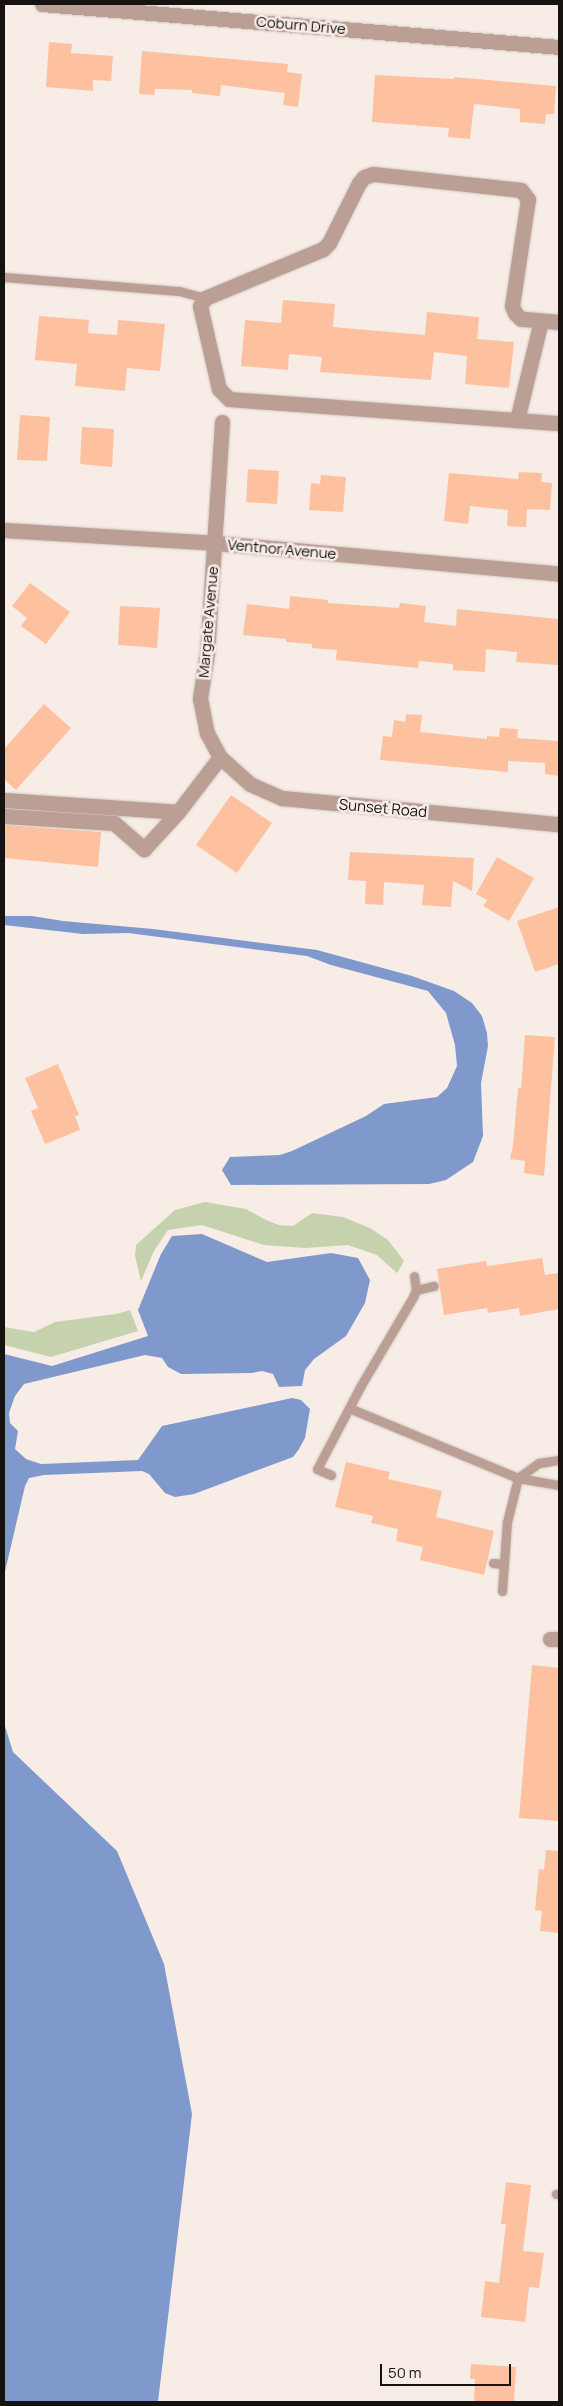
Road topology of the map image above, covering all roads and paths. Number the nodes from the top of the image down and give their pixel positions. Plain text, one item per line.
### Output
1 (42, 4) edge
2 (559, 47) edge
3 (4, 277) edge
4 (206, 298) junction
5 (541, 321) junction
6 (559, 322) edge
7 (517, 420) junction
8 (222, 422) dead end
9 (559, 423) edge
10 (4, 530) edge
11 (215, 544) junction
12 (559, 574) edge
13 (220, 757) junction
14 (4, 800) edge
15 (178, 812) junction
16 (4, 816) edge
17 (559, 824) edge
18 (414, 1276) dead end
19 (434, 1286) dead end
20 (416, 1290) junction
21 (348, 1408) junction
22 (559, 1460) edge
23 (331, 1475) dead end
24 (518, 1478) junction
25 (559, 1485) edge
26 (493, 1563) dead end
27 (504, 1564) junction
28 (502, 1591) dead end

1 - 2 street, Coburn Drive
3 - 4 lane
4 - 5 street
4 - 7 street
5 - 6 street
5 - 7 street
7 - 9 street
8 - 11 street, Margate Avenue
10 - 11 street, Ventnor Avenue
11 - 12 street, Ventnor Avenue
11 - 13 street, Margate Avenue
13 - 15 street
13 - 17 street, Sunset Road
14 - 15 street
15 - 16 street
18 - 20 lane
19 - 20 lane
20 - 21 lane
21 - 23 lane
21 - 24 lane
22 - 24 lane
24 - 25 lane
24 - 27 lane
26 - 27 lane
27 - 28 lane

